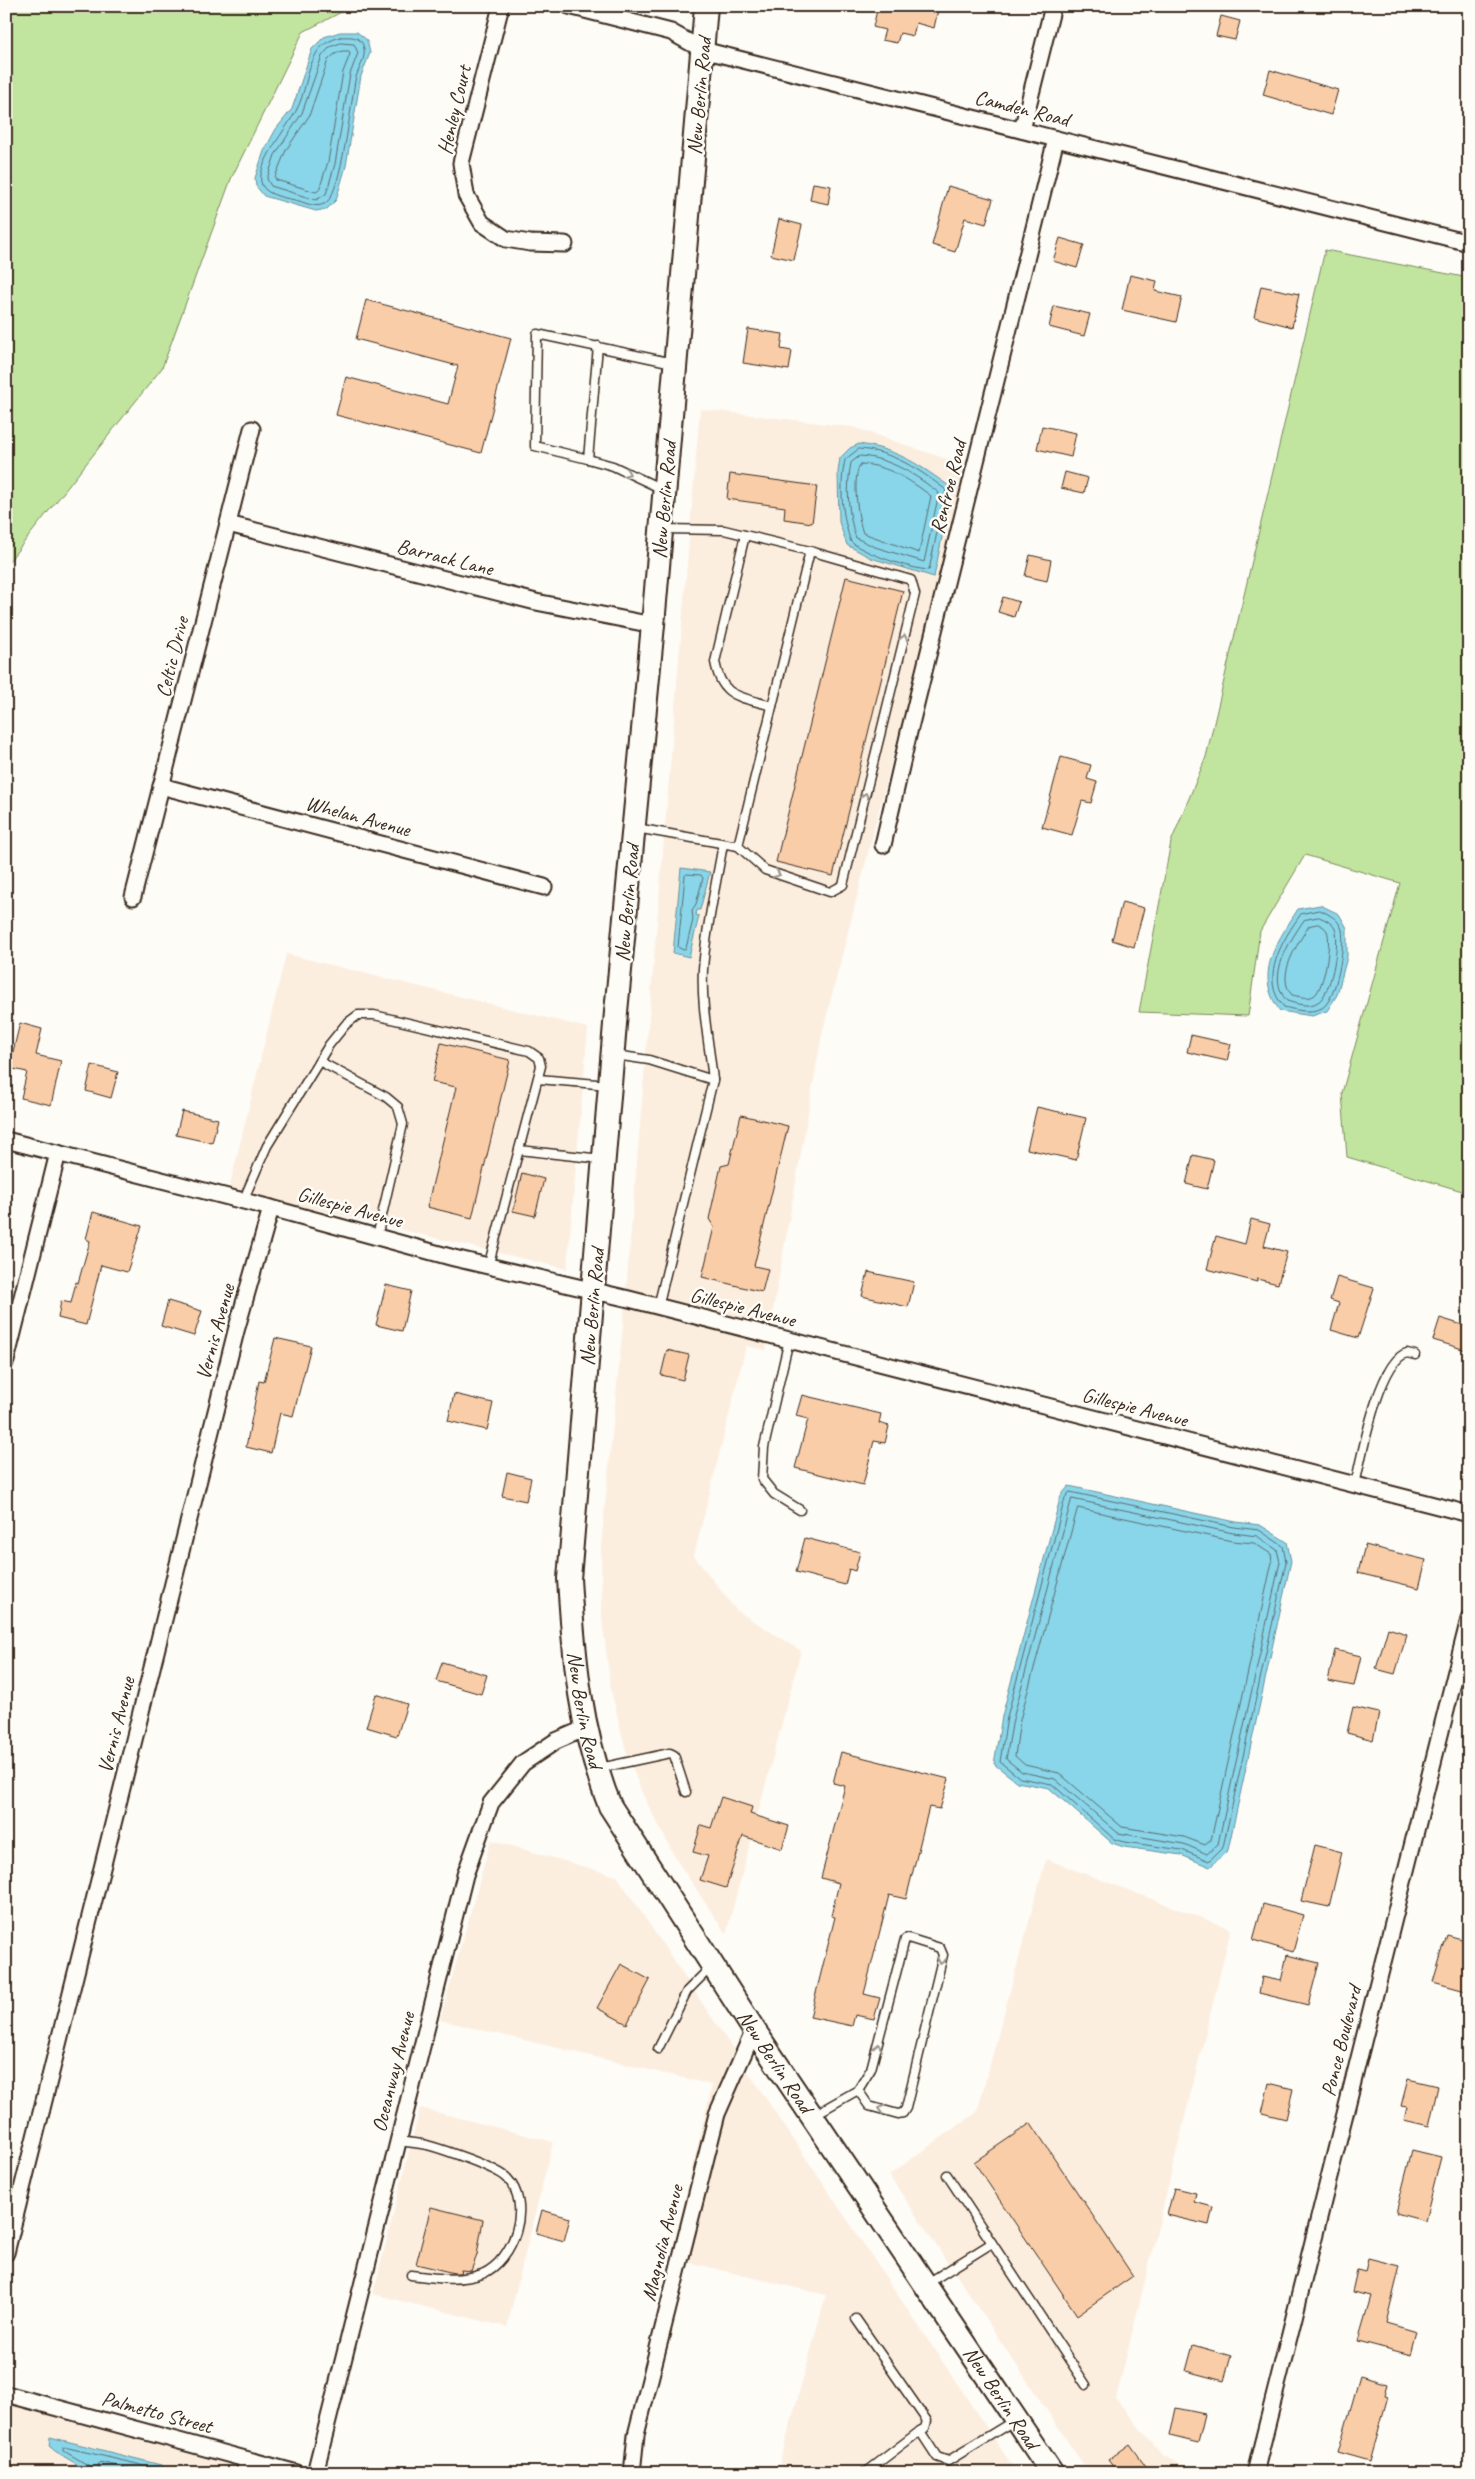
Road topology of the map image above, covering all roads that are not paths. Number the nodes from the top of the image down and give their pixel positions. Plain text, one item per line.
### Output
1 (501, 6) edge
2 (569, 6) edge
3 (706, 6) edge
4 (1053, 6) edge
5 (703, 50) junction
6 (1022, 130) junction
7 (1056, 139) junction
8 (1469, 243) edge
9 (565, 244) dead end
10 (598, 346) junction
11 (676, 364) junction
12 (252, 429) dead end
13 (588, 460) junction
14 (664, 490) junction
15 (228, 524) junction
16 (661, 529) junction
17 (745, 534) junction
18 (810, 551) junction
19 (653, 625) junction
20 (772, 706) junction
21 (161, 786) junction
22 (634, 828) junction
23 (723, 844) junction
24 (883, 845) dead end
25 (738, 846) junction
26 (544, 887) dead end
27 (134, 897) dead end
28 (613, 1054) junction
29 (319, 1061) junction
30 (538, 1079) junction
31 (713, 1080) junction
32 (610, 1085) junction
33 (6, 1140) edge
34 (519, 1150) junction
35 (58, 1153) junction
36 (604, 1160) junction
37 (243, 1201) junction
38 (270, 1208) junction
39 (377, 1237) junction
40 (488, 1266) junction
41 (593, 1290) junction
42 (658, 1307) junction
43 (788, 1340) junction
44 (1415, 1355) dead end
45 (6, 1361) edge
46 (1356, 1485) junction
47 (800, 1510) dead end
48 (1469, 1514) edge
49 (1469, 1619) edge
50 (586, 1728) junction
51 (595, 1769) junction
52 (686, 1792) dead end
53 (712, 1966) junction
54 (754, 2030) junction
55 (658, 2049) dead end
56 (858, 2090) junction
57 (812, 2116) junction
58 (397, 2141) junction
59 (947, 2175) dead end
60 (992, 2243) junction
61 (6, 2253) edge
62 (411, 2275) dead end
63 (926, 2284) junction
64 (856, 2320) dead end
65 (1086, 2386) dead end
66 (6, 2394) edge
67 (1017, 2419) junction
68 (920, 2431) junction
69 (243, 2466) edge
70 (1051, 2472) edge
71 (297, 2473) edge
72 (315, 2473) edge
73 (632, 2473) edge
74 (865, 2473) edge
75 (1255, 2473) edge

1 - 9 street, Henley Court
2 - 5 street, Camden Road
3 - 5 street, New Berlin Road
4 - 6 street
5 - 6 street, Camden Road
5 - 11 street, New Berlin Road
6 - 7 street, Camden Road
7 - 8 street, Camden Road
7 - 24 street, Renfroe Road
10 - 11 lane
10 - 13 lane
10 - 13 lane
11 - 14 street, New Berlin Road
12 - 15 street, Celtic Drive
13 -> 14 lane
14 - 16 street, New Berlin Road
15 - 19 street, Barrack Lane
15 - 21 street, Celtic Drive
16 - 17 lane
16 - 19 street, New Berlin Road
17 - 18 lane
17 - 20 lane
18 - 20 lane
25 -> 18 lane
19 - 22 street, New Berlin Road
20 - 25 lane
21 - 26 street, Whelan Avenue
21 - 27 street, Celtic Drive
22 - 23 lane
22 - 28 street, New Berlin Road
23 - 25 lane
23 - 31 lane
28 - 31 lane
28 - 32 street, New Berlin Road
29 - 30 lane
29 - 37 lane
29 - 39 lane
30 - 32 lane
30 - 34 lane
31 - 42 lane
32 - 36 street, New Berlin Road
33 - 35 street, Gillespie Avenue
34 - 36 lane
34 - 40 lane
35 - 37 street, Gillespie Avenue
35 - 45 street
36 - 41 street, New Berlin Road
37 - 38 street, Gillespie Avenue
38 - 39 street, Gillespie Avenue
38 - 61 street, Vernis Avenue
39 - 40 street, Gillespie Avenue
40 - 41 street, Gillespie Avenue
41 - 42 street, Gillespie Avenue
41 - 50 street, New Berlin Road
42 - 43 street, Gillespie Avenue
43 - 46 street, Gillespie Avenue
43 - 47 lane
44 - 46 lane
46 - 48 street, Gillespie Avenue
49 - 75 street, Ponce Boulevard
50 - 51 street, New Berlin Road
50 - 58 street, Oceanway Avenue
51 - 52 lane
51 - 53 street, New Berlin Road
53 - 54 street, New Berlin Road
53 - 55 lane
54 - 57 street, New Berlin Road
54 - 73 street, Magnolia Avenue
56 -> 56 lane
56 - 57 lane
57 - 63 street, New Berlin Road
58 - 62 lane
58 - 72 street, Oceanway Avenue
59 - 60 lane
60 - 63 lane
60 - 65 lane
63 - 67 street, New Berlin Road
64 - 68 lane
66 - 69 street, Palmetto Street
67 - 68 lane
67 - 70 street, New Berlin Road
68 - 74 lane
69 - 71 street, Palmetto Street

